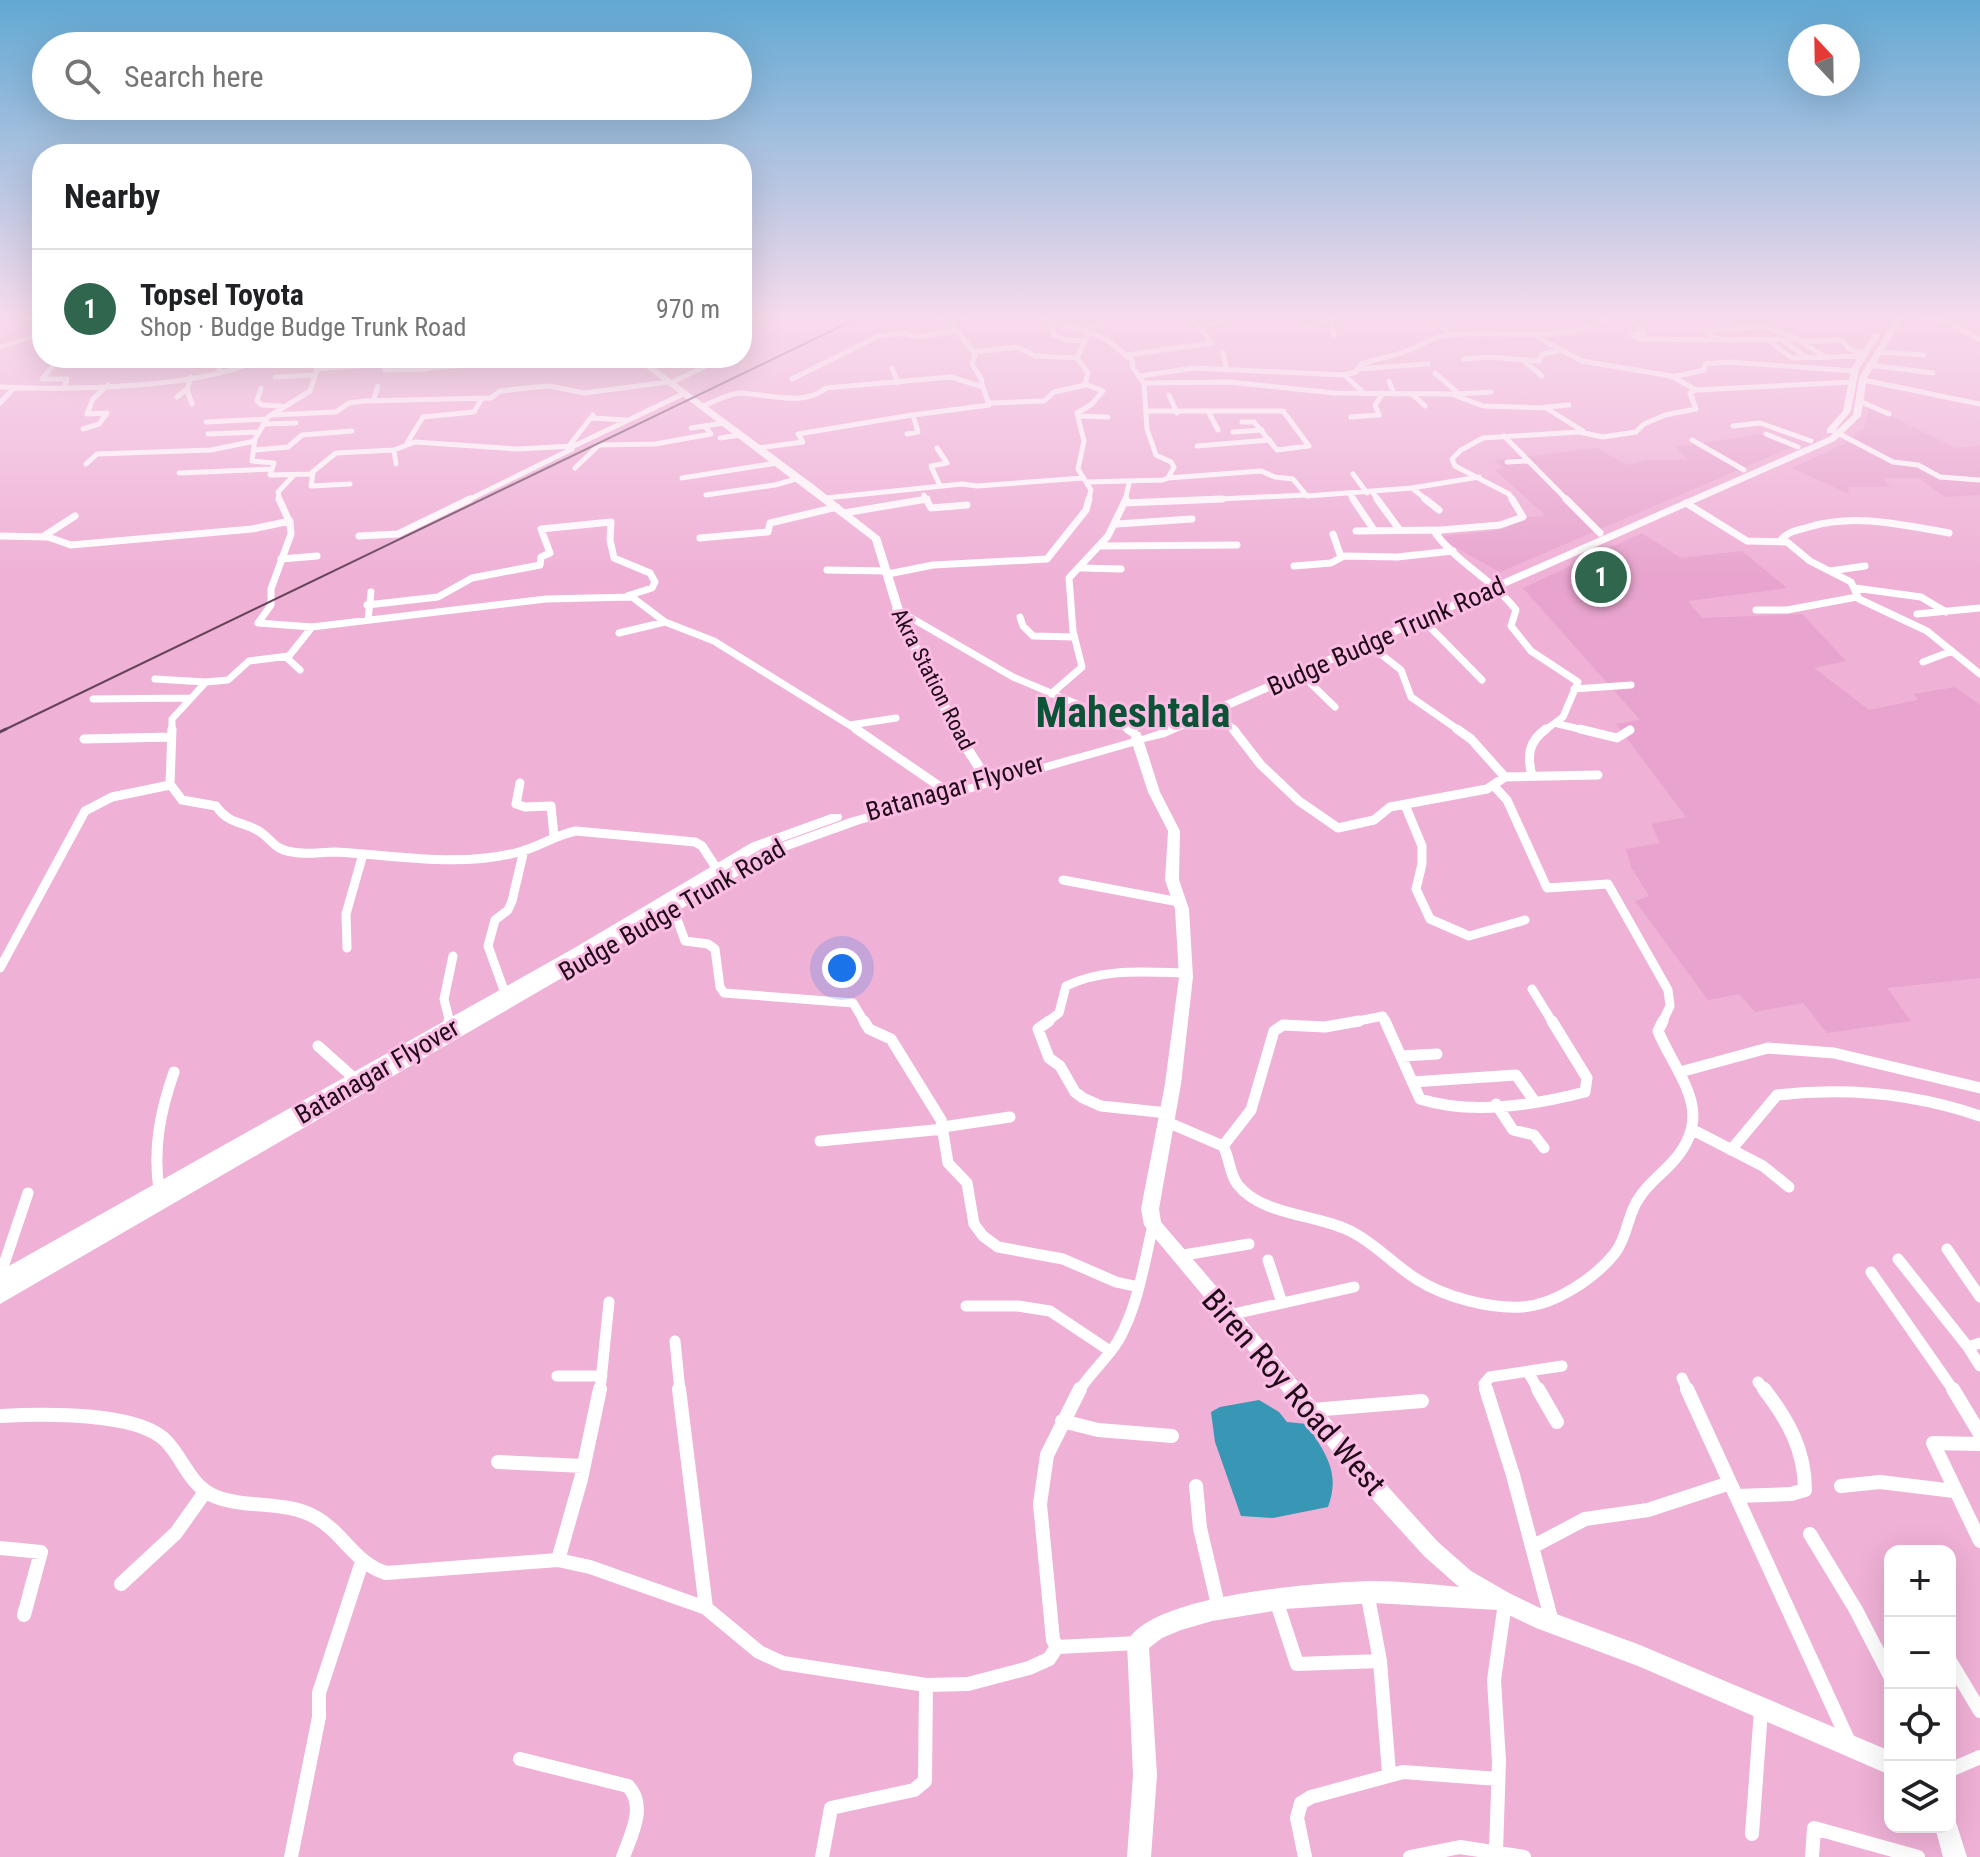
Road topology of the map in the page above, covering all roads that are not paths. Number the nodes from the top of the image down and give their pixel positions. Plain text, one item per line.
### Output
1 (91, 405) edge
2 (267, 405) edge
3 (346, 405) edge
4 (478, 405) edge
5 (660, 405) edge
6 (707, 405) edge
7 (986, 405) edge
8 (1091, 405) edge
9 (1146, 405) edge
10 (1173, 405) edge
11 (1375, 405) edge
12 (1480, 405) edge
13 (1569, 405) dead end
14 (1694, 405) edge
15 (1849, 405) edge
16 (1852, 405) edge
17 (1859, 405) edge
18 (1867, 405) edge
19 (282, 406) joint
20 (703, 406) joint
21 (1543, 407) junction
22 (1147, 411) junction
23 (1208, 411) junction
24 (1177, 413) junction
25 (1889, 414) dead end
26 (912, 415) junction
27 (1078, 416) junction
28 (1108, 417) dead end
29 (1351, 417) dead end
30 (267, 419) junction
31 (645, 419) dead end
32 (627, 420) junction
33 (206, 422) dead end
34 (1242, 422) dead end
35 (296, 423) dead end
36 (724, 423) junction
37 (705, 426) junction
38 (1733, 426) dead end
39 (691, 428) dead end
40 (83, 429) dead end
41 (1218, 430) dead end
42 (1262, 430) junction
43 (352, 431) dead end
44 (258, 432) junction
45 (1233, 432) dead end
46 (1584, 432) junction
47 (1836, 432) junction
48 (208, 434) dead end
49 (907, 434) dead end
50 (1766, 434) dead end
51 (740, 435) junction
52 (1504, 436) junction
53 (720, 438) dead end
54 (1270, 440) junction
55 (1692, 440) dead end
56 (255, 441) junction
57 (1811, 441) junction
58 (405, 446) junction
59 (572, 446) junction
60 (1197, 446) dead end
61 (1798, 447) junction
62 (758, 448) junction
63 (937, 448) dead end
64 (255, 450) junction
65 (394, 450) junction
66 (1528, 461) junction
67 (1507, 462) dead end
68 (777, 463) junction
69 (86, 464) dead end
70 (396, 464) dead end
71 (575, 468) dead end
72 (272, 469) junction
73 (1744, 470) junction
74 (179, 473) dead end
75 (313, 473) junction
76 (1353, 474) dead end
77 (294, 475) junction
78 (1479, 477) junction
79 (682, 478) dead end
80 (799, 478) junction
81 (1168, 478) junction
82 (1086, 480) junction
83 (1980, 480) edge
84 (1129, 483) junction
85 (350, 484) dead end
86 (940, 486) junction
87 (921, 488) junction
88 (1412, 488) junction
89 (1349, 493) junction
90 (1370, 493) junction
91 (706, 495) dead end
92 (1306, 495) junction
93 (826, 498) junction
94 (927, 499) junction
95 (1124, 503) junction
96 (1686, 503) junction
97 (967, 505) dead end
98 (840, 510) junction
99 (1439, 510) dead end
100 (75, 516) dead end
101 (1192, 519) dead end
102 (290, 521) junction
103 (1117, 524) junction
104 (1399, 529) junction
105 (1374, 530) junction
106 (1443, 530) junction
107 (1356, 531) dead end
108 (1600, 533) junction
109 (1949, 533) dead end
110 (1333, 534) dead end
111 (0, 536) edge
112 (44, 536) junction
113 (359, 536) dead end
114 (700, 538) dead end
115 (1781, 540) junction
116 (1237, 545) dead end
117 (1101, 546) junction
118 (1453, 551) junction
119 (317, 556) dead end
120 (1341, 557) junction
121 (281, 559) junction
122 (1294, 566) dead end
123 (1865, 566) dead end
124 (1082, 568) junction
125 (1121, 569) dead end
126 (827, 570) dead end
127 (1830, 571) junction
128 (888, 572) junction
129 (1494, 584) junction
130 (371, 592) dead end
131 (1856, 592) junction
132 (627, 596) junction
133 (438, 597) junction
134 (367, 605) junction
135 (1980, 608) edge
136 (896, 609) junction
137 (1756, 610) dead end
138 (1946, 612) junction
139 (429, 613) junction
140 (1917, 614) dead end
141 (1020, 617) dead end
142 (368, 620) junction
143 (1423, 620) junction
144 (665, 622) junction
145 (312, 627) junction
146 (619, 633) dead end
147 (1074, 637) junction
148 (1368, 644) junction
149 (1952, 651) junction
150 (286, 657) junction
151 (1923, 662) dead end
152 (300, 670) dead end
153 (1300, 673) junction
154 (1980, 674) edge
155 (155, 679) dead end
156 (1482, 680) dead end
157 (206, 682) junction
158 (1631, 685) dead end
159 (1574, 689) junction
160 (1051, 694) junction
161 (190, 698) junction
162 (93, 699) dead end
163 (1335, 707) dead end
164 (1212, 712) junction
165 (896, 718) dead end
166 (1558, 724) junction
167 (850, 725) junction
168 (1630, 730) dead end
169 (171, 737) junction
170 (1136, 737) junction
171 (84, 739) dead end
172 (1598, 775) dead end
173 (1532, 776) junction
174 (985, 777) junction
175 (1505, 777) junction
176 (520, 783) dead end
177 (170, 785) junction
178 (1493, 785) junction
179 (948, 787) junction
180 (1405, 805) junction
181 (554, 836) junction
182 (524, 850) junction
183 (363, 854) junction
184 (717, 869) junction
185 (1063, 880) dead end
186 (1179, 902) junction
187 (673, 908) junction
188 (1525, 920) dead end
189 (347, 948) dead end
190 (453, 956) dead end
191 (0, 968) edge
192 (1185, 973) junction
193 (1532, 989) dead end
194 (505, 993) junction
195 (450, 1024) junction
196 (318, 1046) dead end
197 (1437, 1054) dead end
198 (1401, 1056) junction
199 (174, 1072) dead end
200 (1680, 1072) junction
201 (355, 1079) junction
202 (1412, 1082) junction
203 (1980, 1088) edge
204 (1535, 1102) junction
205 (1496, 1104) junction
206 (1980, 1116) edge
207 (1010, 1117) dead end
208 (1168, 1118) junction
209 (944, 1128) junction
210 (1693, 1130) junction
211 (820, 1141) dead end
212 (1223, 1146) junction
213 (1544, 1148) dead end
214 (1731, 1150) junction
215 (1789, 1187) dead end
216 (159, 1190) junction
217 (28, 1193) dead end
218 (1153, 1225) junction
219 (1249, 1244) dead end
220 (1947, 1249) dead end
221 (1178, 1256) junction
222 (1898, 1259) dead end
223 (1268, 1260) dead end
224 (1871, 1272) dead end
225 (0, 1278) edge
226 (0, 1287) edge
227 (1139, 1287) junction
228 (1354, 1287) dead end
229 (0, 1296) edge
230 (1980, 1297) edge
231 (609, 1302) dead end
232 (1282, 1303) junction
233 (966, 1306) dead end
234 (1229, 1315) junction
235 (675, 1341) dead end
236 (1974, 1345) edge
237 (1110, 1351) junction
238 (1562, 1366) dead end
239 (1980, 1366) edge
240 (1528, 1372) junction
241 (557, 1376) dead end
242 (602, 1376) junction
243 (1682, 1378) dead end
244 (1758, 1382) dead end
245 (1422, 1401) dead end
246 (1312, 1410) junction
247 (0, 1416) edge
248 (1062, 1421) junction
249 (1557, 1422) dead end
250 (1980, 1434) edge
251 (1172, 1436) dead end
252 (1980, 1444) edge
253 (498, 1462) dead end
254 (584, 1466) junction
255 (1196, 1486) dead end
256 (1841, 1486) dead end
257 (1734, 1489) junction
258 (1954, 1491) junction
259 (205, 1492) junction
260 (1810, 1534) dead end
261 (1980, 1541) edge
262 (1532, 1547) junction
263 (0, 1548) edge
264 (558, 1560) junction
265 (362, 1562) junction
266 (121, 1584) dead end
267 (1367, 1592) junction
268 (1276, 1600) junction
269 (1503, 1602) junction
270 (706, 1608) junction
271 (1219, 1610) junction
272 (24, 1615) dead end
273 (1552, 1622) junction
274 (1138, 1643) junction
275 (1057, 1647) junction
276 (1380, 1661) junction
277 (1884, 1664) edge
278 (1956, 1671) edge
279 (926, 1685) junction
280 (1761, 1710) junction
281 (1980, 1711) edge
282 (1852, 1749) junction
283 (1980, 1757) edge
284 (520, 1759) dead end
285 (1885, 1761) edge
286 (1956, 1767) edge
287 (1389, 1773) junction
288 (1498, 1779) junction
289 (1949, 1833) edge
290 (1752, 1834) dead end
291 (1496, 1851) junction
292 (1468, 1852) edge
293 (291, 1857) edge
294 (623, 1857) edge
295 (822, 1857) edge
296 (1139, 1857) edge
297 (1305, 1857) edge
298 (1410, 1857) edge
299 (1524, 1857) edge
300 (1812, 1857) edge
301 (1918, 1857) edge
302 (1955, 1857) edge

1 - 40 street
2 - 19 street
3 - 30 street
4 - 58 street
5 - 32 street
6 - 20 street
7 - 26 street
8 - 27 street
9 - 22 street
10 - 24 street
11 - 29 street
12 - 21 street
13 - 21 street
14 - 46 street
15 - 47 street
16 - 226 street, Batanagar Flyover
17 - 47 street
18 - 25 street
19 - 30 street
20 - 36 street, Akra Station Road
21 - 46 street
22 - 24 street
22 - 81 street
23 - 24 street
23 - 41 street
23 - 54 street
26 - 49 street
26 - 62 street
27 - 28 street
27 - 82 street
30 - 33 street
30 - 35 street
30 - 44 street
31 - 32 street
32 - 59 street
32 - 59 street
34 - 42 street
36 - 37 street
36 - 51 street, Akra Station Road
37 - 39 street
37 - 71 street
38 - 57 street
42 - 45 street
42 - 54 street
43 - 64 street
44 - 48 street
44 - 56 street
46 - 52 street
47 - 57 street, Budge Budge Trunk Road
47 - 83 street
47 - 96 street, Budge Budge Trunk Road
50 - 61 street
51 - 53 street
51 - 62 street, Akra Station Road
52 - 66 street
52 - 78 street
54 - 60 street
55 - 73 street
56 - 64 street
56 - 69 street
57 - 61 street, Budge Budge Trunk Road
58 - 59 street
58 - 65 street
59 - 113 street
61 - 73 street, Budge Budge Trunk Road
62 - 68 street, Akra Station Road
63 - 86 street
64 - 72 street
65 - 70 street
65 - 75 street
66 - 67 street
66 - 108 street
68 - 79 street
68 - 80 street, Akra Station Road
72 - 74 street
72 - 77 street
73 - 108 street, Budge Budge Trunk Road
75 - 77 street
75 - 85 street
76 - 90 street
77 - 102 street
78 - 88 street
78 - 106 street
80 - 91 street
80 - 93 street, Akra Station Road
81 - 84 street
81 - 92 street
82 - 84 street
82 - 86 street
82 - 128 street
84 - 95 street
86 - 87 street
87 - 93 street
87 - 94 street
88 - 90 street
88 - 99 street
89 - 90 street
89 - 92 street
89 - 105 street
90 - 104 street
92 - 95 street
93 - 98 street, Akra Station Road
94 - 97 street
94 - 98 street
95 - 103 street
96 - 115 street
96 - 129 street, Budge Budge Trunk Road
98 - 114 street
98 - 128 street, Akra Station Road
100 - 112 street
101 - 103 street
102 - 112 street
102 - 121 street
103 - 117 street
104 - 105 street
104 - 106 street
105 - 107 street
106 - 118 street
108 - 129 street, Budge Budge Trunk Road
109 - 115 street
110 - 120 street
111 - 112 street
115 - 127 street
116 - 117 street
117 - 124 street
118 - 120 street
118 - 129 street
119 - 121 street
120 - 122 street
121 - 145 street
123 - 127 street
124 - 125 street
124 - 147 street
126 - 128 street
127 - 131 street
128 - 136 street, Akra Station Road
129 - 143 street, Budge Budge Trunk Road
129 - 159 street
129 - 170 street, Budge Budge Trunk Road
130 - 134 street
131 - 137 street
131 - 138 street
131 - 149 street
132 - 133 street
132 - 139 street
132 - 144 street
133 - 134 street
133 - 139 street
134 - 142 street
135 - 138 street
136 - 160 street
136 - 174 street, Akra Station Road
138 - 140 street
139 - 142 street
141 - 147 street
142 - 145 street
143 - 148 street, Budge Budge Trunk Road
143 - 156 street
144 - 146 street
144 - 167 street
145 - 150 street
147 - 160 street
148 - 153 street, Budge Budge Trunk Road
148 - 175 street
149 - 151 street
149 - 154 street
150 - 152 street
150 - 157 street
153 - 163 street
153 - 164 street, Budge Budge Trunk Road
155 - 157 street
157 - 161 street
158 - 159 street
159 - 166 street
160 - 170 street
161 - 162 street
161 - 169 street
164 - 170 street, Budge Budge Trunk Road
164 - 180 street
165 - 167 street
166 - 168 street
166 - 173 street
167 - 179 street
169 - 171 street
169 - 177 street
170 - 174 street, Budge Budge Trunk Road
170 - 186 street
172 - 173 street
173 - 175 street
174 - 179 street, Budge Budge Trunk Road
175 - 178 street
176 - 181 street
177 - 183 street
177 - 191 street
178 - 180 street
178 - 200 street
179 - 184 street, Budge Budge Trunk Road
179 - 187 street, Budge Budge Trunk Road
180 - 188 street
181 - 182 street
181 - 184 street
182 - 183 street
182 - 194 street
183 - 189 street
184 - 194 street, Budge Budge Trunk Road
185 - 186 street
186 - 192 street
187 - 209 street
187 - 229 street, Budge Budge Trunk Road
190 - 195 street
192 - 208 street
192 - 208 street
193 - 204 street
194 - 195 street, Budge Budge Trunk Road
195 - 201 street, Budge Budge Trunk Road
196 - 201 street
197 - 198 street
198 - 202 street
198 - 212 street
199 - 216 street
200 - 203 street
200 - 210 street
201 - 216 street, Budge Budge Trunk Road
202 - 204 street
202 - 205 street
204 - 205 street
205 - 213 street
206 - 214 street
207 - 209 street
208 - 212 street
208 - 218 street
209 - 211 street
209 - 227 street
210 - 212 street
210 - 214 street
214 - 215 street
216 - 225 street, Budge Budge Trunk Road
217 - 225 street
218 - 221 street, Biren Roy Road West
218 - 227 street
219 - 221 street
220 - 230 street
221 - 234 street, Biren Roy Road West
222 - 236 street
223 - 232 street
224 - 250 street
227 - 237 street
228 - 232 street
231 - 242 street
232 - 234 street
233 - 237 street
234 - 246 street, Biren Roy Road West
235 - 270 street
236 - 239 street
237 - 248 street
238 - 240 street
240 - 249 street
240 - 262 street
241 - 242 street
242 - 254 street
243 - 257 street
244 - 257 street
245 - 246 street
246 - 269 street, Biren Roy Road West
247 - 259 street
248 - 251 street
248 - 275 street
252 - 258 street
253 - 254 street
254 - 264 street
255 - 271 street
256 - 258 street
257 - 262 street
257 - 282 street
258 - 261 street
259 - 265 street
259 - 266 street
260 - 277 street
262 - 273 street
263 - 272 street
264 - 265 street
264 - 270 street
265 - 293 street
267 - 268 street
267 - 269 street
267 - 276 street
268 - 271 street
268 - 276 street
269 - 273 street, Biren Roy Road West
269 - 288 street
270 - 279 street
271 - 274 street
273 - 280 street, Biren Roy Road West
274 - 275 street
274 - 296 street
275 - 279 street
276 - 287 street
278 - 281 street
279 - 295 street
280 - 282 street, Biren Roy Road West
280 - 290 street
282 - 285 street, Biren Roy Road West
283 - 286 street
284 - 294 street
287 - 288 street
287 - 297 street
288 - 291 street
289 - 302 street
291 - 292 street
291 - 299 street
292 - 298 street
300 - 301 street

